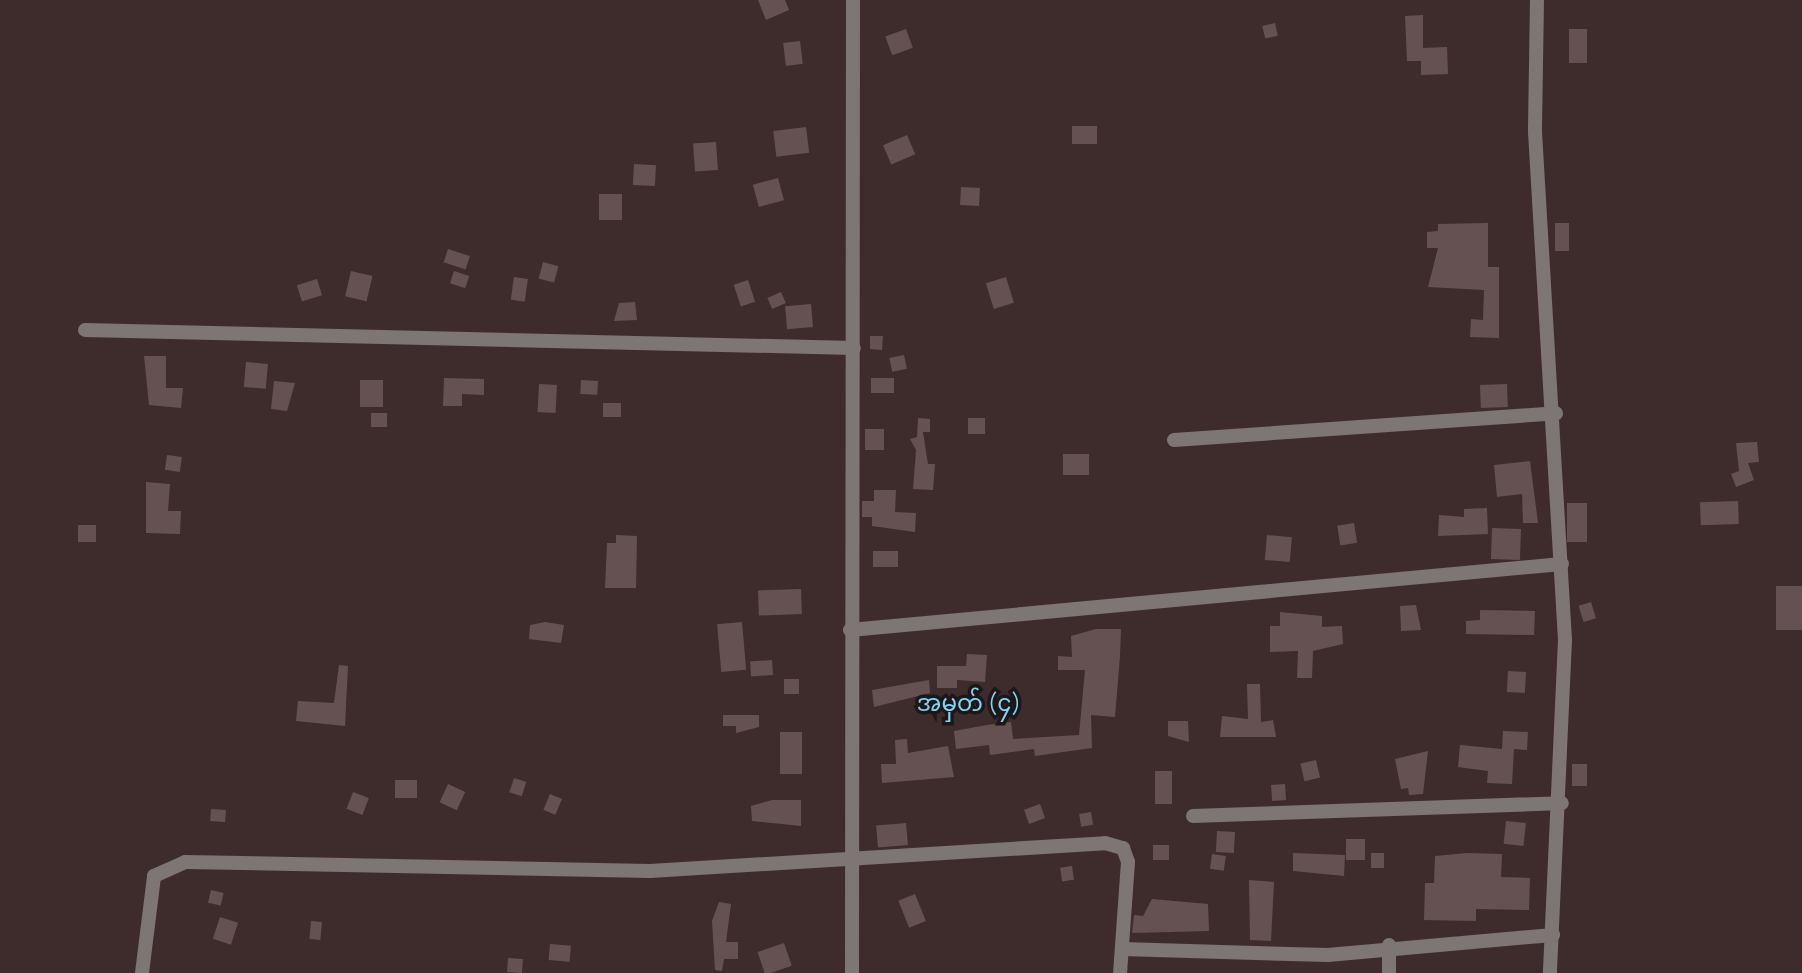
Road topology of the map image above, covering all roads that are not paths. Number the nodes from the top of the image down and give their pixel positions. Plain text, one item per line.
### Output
1 (853, 0) edge
2 (1537, 0) edge
3 (85, 330) dead end
4 (854, 348) junction
5 (1556, 413) junction
6 (1174, 440) dead end
7 (1562, 564) junction
8 (850, 630) junction
9 (1562, 803) junction
10 (1193, 816) dead end
11 (851, 863) junction
12 (1553, 935) junction
13 (1389, 945) junction
14 (1122, 949) junction
15 (142, 973) edge
16 (852, 973) edge
17 (1121, 973) edge
18 (1389, 973) edge
19 (1550, 973) edge

1 - 4 street
2 - 5 street
3 - 4 street
4 - 8 street
5 - 6 street
5 - 7 street
7 - 8 street
7 - 9 street
8 - 11 street
9 - 10 street
9 - 12 street
11 - 14 street
11 - 15 street
11 - 16 street
12 - 13 street
12 - 19 street
13 - 14 street
13 - 18 street
14 - 17 street

